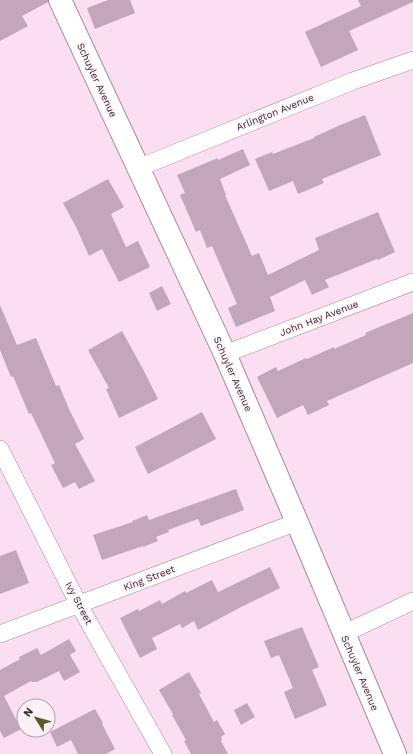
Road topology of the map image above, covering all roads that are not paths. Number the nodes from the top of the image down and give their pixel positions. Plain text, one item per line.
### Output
1 (60, 0) edge
2 (413, 60) edge
3 (138, 168) junction
4 (413, 282) edge
5 (225, 354) junction
6 (0, 449) edge
7 (297, 522) junction
8 (413, 601) edge
9 (79, 605) junction
10 (0, 634) edge
11 (343, 634) junction
12 (163, 754) edge
13 (395, 754) edge

1 - 3 main road, Schuyler Avenue
2 - 3 street, Arlington Avenue
3 - 5 main road, Schuyler Avenue
4 - 5 street, John Hay Avenue
5 - 7 main road, Schuyler Avenue
6 - 9 street, Ivy Street
7 - 9 street, King Street
7 - 11 main road, Schuyler Avenue
8 - 11 street
9 - 10 street, King Street
9 - 12 street, Ivy Street
11 - 13 main road, Schuyler Avenue

